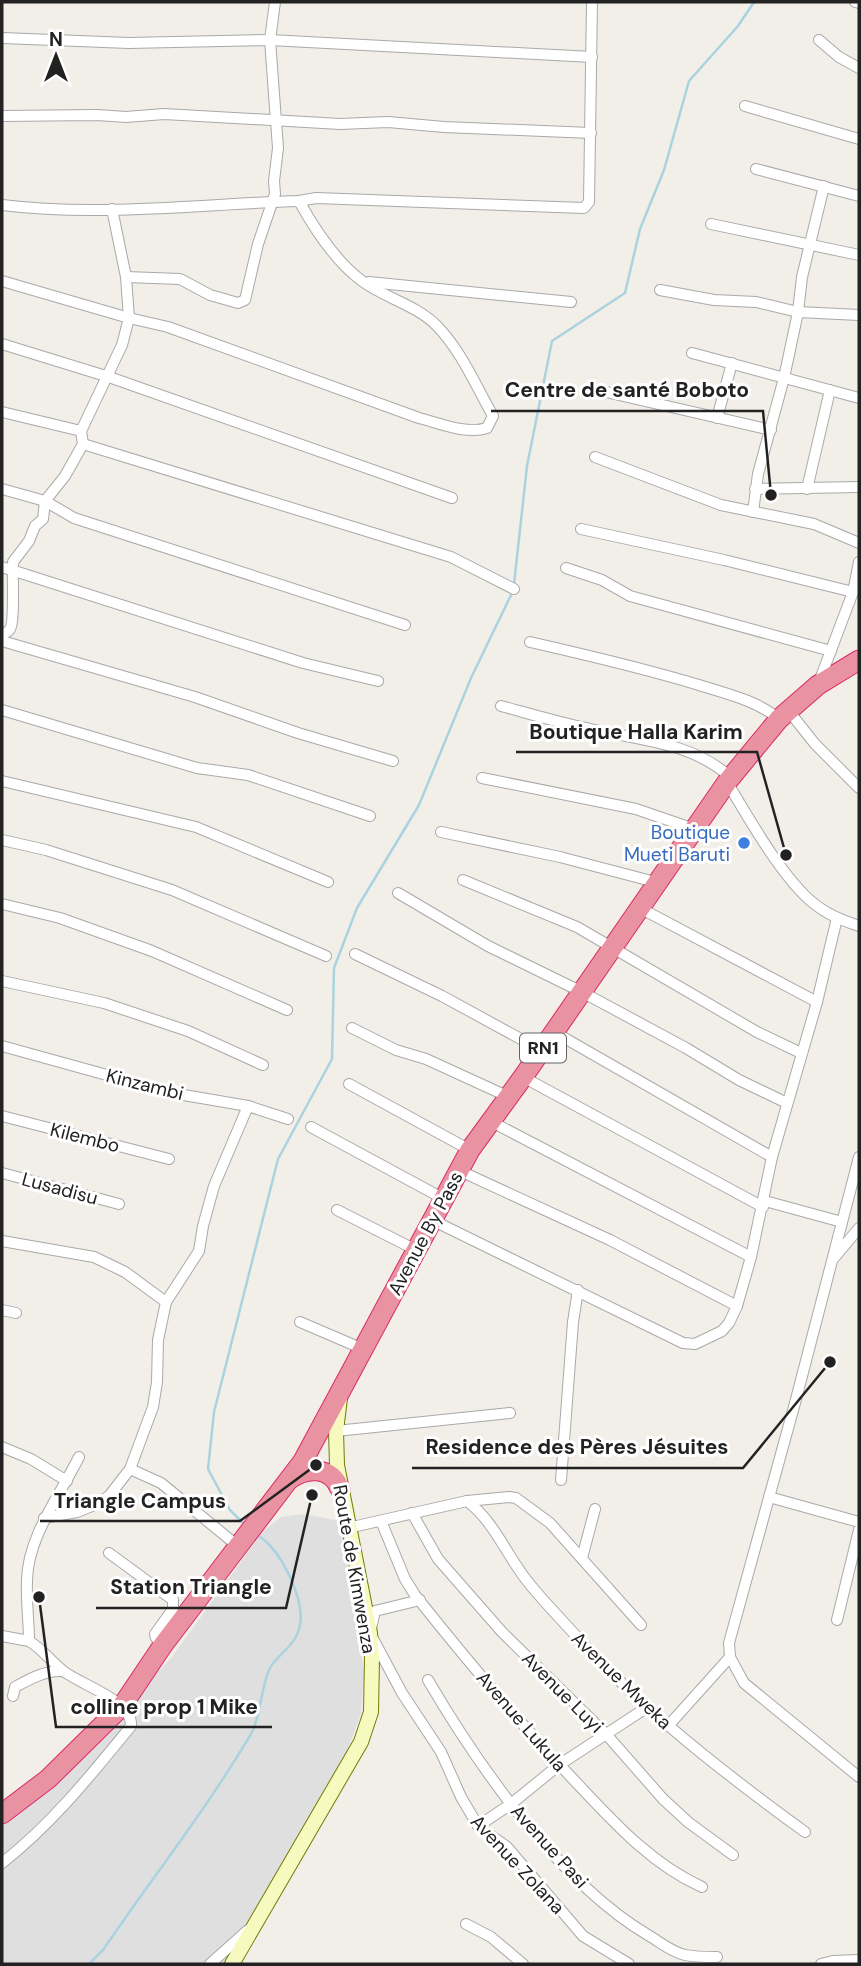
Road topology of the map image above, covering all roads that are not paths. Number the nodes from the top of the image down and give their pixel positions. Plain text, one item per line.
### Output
1 (275, 2) edge
2 (592, 2) edge
3 (2, 38) edge
4 (270, 40) junction
5 (819, 40) dead end
6 (592, 57) junction
7 (859, 68) edge
8 (745, 106) dead end
9 (2, 116) edge
10 (277, 121) junction
11 (591, 133) junction
12 (859, 139) edge
13 (756, 169) dead end
14 (824, 186) junction
15 (859, 196) edge
16 (299, 201) junction
17 (271, 202) junction
18 (2, 205) edge
19 (112, 209) junction
20 (711, 225) dead end
21 (809, 245) junction
22 (859, 255) edge
23 (126, 277) junction
24 (2, 281) edge
25 (363, 282) junction
26 (660, 290) dead end
27 (571, 302) dead end
28 (798, 312) junction
29 (859, 316) edge
30 (129, 318) junction
31 (2, 344) edge
32 (692, 353) dead end
33 (732, 363) junction
34 (108, 377) junction
35 (783, 378) junction
36 (593, 389) dead end
37 (830, 390) junction
38 (859, 398) edge
39 (2, 412) edge
40 (717, 418) junction
41 (771, 430) junction
42 (81, 431) junction
43 (83, 444) junction
44 (595, 457) dead end
45 (859, 486) edge
46 (2, 489) edge
47 (755, 489) junction
48 (807, 489) junction
49 (452, 498) dead end
50 (45, 501) junction
51 (753, 512) junction
52 (581, 529) dead end
53 (859, 543) edge
54 (859, 562) edge
55 (7, 568) edge
56 (566, 568) dead end
57 (514, 589) dead end
58 (853, 592) junction
59 (405, 625) dead end
60 (2, 636) edge
61 (2, 641) edge
62 (530, 642) dead end
63 (831, 651) junction
64 (859, 660) edge
65 (378, 681) dead end
66 (818, 685) junction
67 (501, 706) dead end
68 (2, 710) edge
69 (783, 714) junction
70 (393, 761) dead end
71 (482, 778) dead end
72 (729, 780) junction
73 (2, 781) edge
74 (859, 788) edge
75 (370, 816) dead end
76 (694, 829) junction
77 (441, 832) dead end
78 (2, 840) edge
79 (463, 880) dead end
80 (328, 882) dead end
81 (659, 883) junction
82 (398, 893) dead end
83 (2, 904) edge
84 (640, 908) junction
85 (837, 918) junction
86 (859, 926) edge
87 (612, 947) junction
88 (355, 954) dead end
89 (326, 956) dead end
90 (2, 981) edge
91 (582, 992) junction
92 (817, 1002) junction
93 (287, 1010) dead end
94 (352, 1028) dead end
95 (554, 1032) junction
96 (2, 1046) edge
97 (541, 1050) junction
98 (801, 1053) junction
99 (263, 1065) dead end
100 (523, 1077) junction
101 (349, 1084) dead end
102 (509, 1097) junction
103 (787, 1103) junction
104 (248, 1105) junction
105 (2, 1116) edge
106 (288, 1119) dead end
107 (490, 1121) junction
108 (312, 1127) dead end
109 (470, 1150) junction
110 (772, 1157) junction
111 (859, 1157) edge
112 (169, 1159) dead end
113 (458, 1170) junction
114 (2, 1173) edge
115 (444, 1199) junction
116 (119, 1203) dead end
117 (764, 1204) junction
118 (337, 1210) dead end
119 (432, 1220) junction
120 (842, 1222) junction
121 (859, 1228) edge
122 (2, 1241) edge
123 (416, 1250) junction
124 (751, 1257) junction
125 (832, 1260) junction
126 (578, 1290) junction
127 (166, 1302) junction
128 (737, 1306) junction
129 (2, 1310) edge
130 (16, 1313) dead end
131 (300, 1322) dead end
132 (363, 1349) junction
133 (341, 1390) junction
134 (510, 1413) dead end
135 (336, 1431) junction
136 (2, 1447) edge
137 (79, 1457) dead end
138 (130, 1469) junction
139 (561, 1480) dead end
140 (67, 1481) junction
141 (286, 1482) junction
142 (340, 1489) junction
143 (769, 1497) junction
144 (467, 1501) junction
145 (596, 1509) dead end
146 (412, 1513) junction
147 (44, 1518) junction
148 (381, 1521) junction
149 (859, 1522) edge
150 (348, 1528) junction
151 (859, 1530) edge
152 (239, 1547) junction
153 (109, 1553) dead end
154 (582, 1558) junction
155 (420, 1600) junction
156 (837, 1620) dead end
157 (641, 1625) dead end
158 (370, 1633) junction
159 (2, 1636) edge
160 (29, 1641) junction
161 (163, 1645) junction
162 (730, 1657) junction
163 (62, 1671) junction
164 (428, 1680) dead end
165 (13, 1696) dead end
166 (122, 1706) junction
167 (646, 1707) junction
168 (668, 1726) junction
169 (606, 1734) junction
170 (559, 1765) junction
171 (859, 1777) edge
172 (511, 1804) junction
173 (3, 1811) edge
174 (478, 1826) junction
175 (805, 1832) dead end
176 (733, 1856) dead end
177 (2, 1863) edge
178 (702, 1886) dead end
179 (256, 1924) junction
180 (466, 1924) dead end
181 (717, 1957) dead end
182 (859, 1960) edge
183 (210, 1964) edge
184 (232, 1964) edge
185 (523, 1964) edge
186 (629, 1964) edge
187 (821, 1964) edge

1 - 4 street
2 - 6 street
3 - 4 street
4 - 6 street
4 - 10 street
5 - 7 street
6 - 11 street
8 - 12 street
9 - 10 street
10 - 11 street
10 - 17 street
11 - 16 street
13 - 14 street
14 - 15 street
14 - 21 street
16 - 17 street
16 - 25 street
17 - 19 street
17 - 23 street
18 - 19 street
19 - 23 street
20 - 21 street
21 - 22 street
21 - 28 street
23 - 30 street
24 - 30 street
25 - 27 street
25 - 30 street
26 - 28 street
28 - 29 street
28 - 35 street
30 - 34 street
31 - 34 street
32 - 33 street
33 - 35 street
33 - 40 street
34 - 42 street
34 - 49 street
35 - 37 street
35 - 41 street
36 - 40 street
37 - 38 street
37 - 48 street
39 - 42 street
40 - 41 street
41 - 47 street
42 - 43 street
43 - 50 street
43 - 57 street
44 - 51 street
45 - 48 street
46 - 50 street
47 - 48 street
47 - 51 street
50 - 55 street
50 - 59 street
51 - 53 street
52 - 58 street
54 - 58 street
55 - 60 street
55 - 65 street
56 - 63 street
58 - 63 street
61 - 70 street
62 - 69 street
63 - 66 street
64 - 66 highway, Avenue By Pass / RN1
66 - 69 highway, Avenue By Pass / RN1
67 - 72 street
68 - 75 street
69 - 72 highway, Avenue By Pass / RN1
69 - 74 street
71 - 76 street
72 - 76 highway, Avenue By Pass / RN1
72 - 85 street
73 - 80 street
76 - 81 highway, Avenue By Pass / RN1
77 - 81 street
78 - 89 street
79 - 87 street
81 - 84 highway, Avenue By Pass / RN1
82 - 91 street
83 - 93 street
84 - 87 highway, Avenue By Pass / RN1
84 - 92 street
85 - 86 street
85 - 92 street
87 - 91 highway, Avenue By Pass / RN1
87 - 98 street
88 - 97 street
90 - 99 street
91 - 95 highway, Avenue By Pass / RN1
91 - 103 street
92 - 98 street
94 - 102 street
95 - 97 highway, Avenue By Pass / RN1
95 - 110 street
96 - 104 street, Kinzambi
97 - 100 highway, Avenue By Pass / RN1
98 - 103 street
100 - 102 highway, Avenue By Pass / RN1
100 - 117 street
101 - 109 street
102 - 107 highway, Avenue By Pass / RN1
103 - 110 street
104 - 106 street, Kinzambi
104 - 127 street
105 - 112 street, Kilembo
107 - 109 highway, Avenue By Pass / RN1
107 - 124 street
108 - 115 street
109 - 113 highway, Avenue By Pass / RN1
110 - 117 street
111 - 120 street
113 - 115 highway, Avenue By Pass / RN1
113 - 128 street
114 - 116 street, Lusadisu
115 - 119 highway, Avenue By Pass / RN1
117 - 120 street
117 - 124 street
118 - 123 street
119 - 123 highway, Avenue By Pass / RN1
119 - 126 street
120 - 125 street
121 - 125 street
122 - 127 street
123 - 132 highway, Avenue By Pass / RN1
124 - 128 street
125 - 143 street
126 - 128 street
126 - 139 street
127 - 138 street
129 - 130 street
131 - 132 street
132 - 133 highway, Avenue By Pass / RN1
133 - 135 street, Route de Kimwenza
133 - 141 highway, Avenue By Pass / RN1
134 - 135 street
135 - 142 street, Route de Kimwenza
136 - 140 street
137 - 140 street
138 - 147 street
138 - 152 street
140 - 147 street
141 - 142 highway
141 - 152 highway, Avenue By Pass / RN1
142 - 150 street, Route de Kimwenza
143 - 149 street
143 - 162 street
144 - 146 street
144 - 154 street
144 - 167 street, Avenue Mweka
145 - 154 street
146 - 148 street
146 - 169 street, Avenue Luyi
147 - 160 street
148 - 150 street
148 - 155 street, Avenue Lukula
150 - 158 street, Route de Kimwenza
151 - 156 street
152 - 161 highway, Avenue By Pass / RN1
153 - 161 street
154 - 157 street
155 - 158 street
155 - 170 street, Avenue Lukula
158 - 174 street, Avenue Zolana
158 - 179 street, Route de Kimwenza
159 - 160 street
160 - 163 street
161 - 166 highway, Avenue By Pass / RN1
162 - 168 street
162 - 171 street
163 - 165 street
163 - 166 street
164 - 172 street, Avenue Pasi
166 - 173 highway, Avenue By Pass / RN1
166 - 177 street
167 - 168 street, Avenue Mweka
167 - 169 street
168 - 175 street, Avenue Mweka
169 - 170 street
169 - 176 street, Avenue Luyi
170 - 172 street
170 - 178 street, Avenue Lukula
172 - 174 street
172 - 181 street, Avenue Pasi
174 - 186 street, Avenue Zolana
179 - 183 street
179 - 184 street, Route de Kimwenza
180 - 185 street
182 - 187 street

